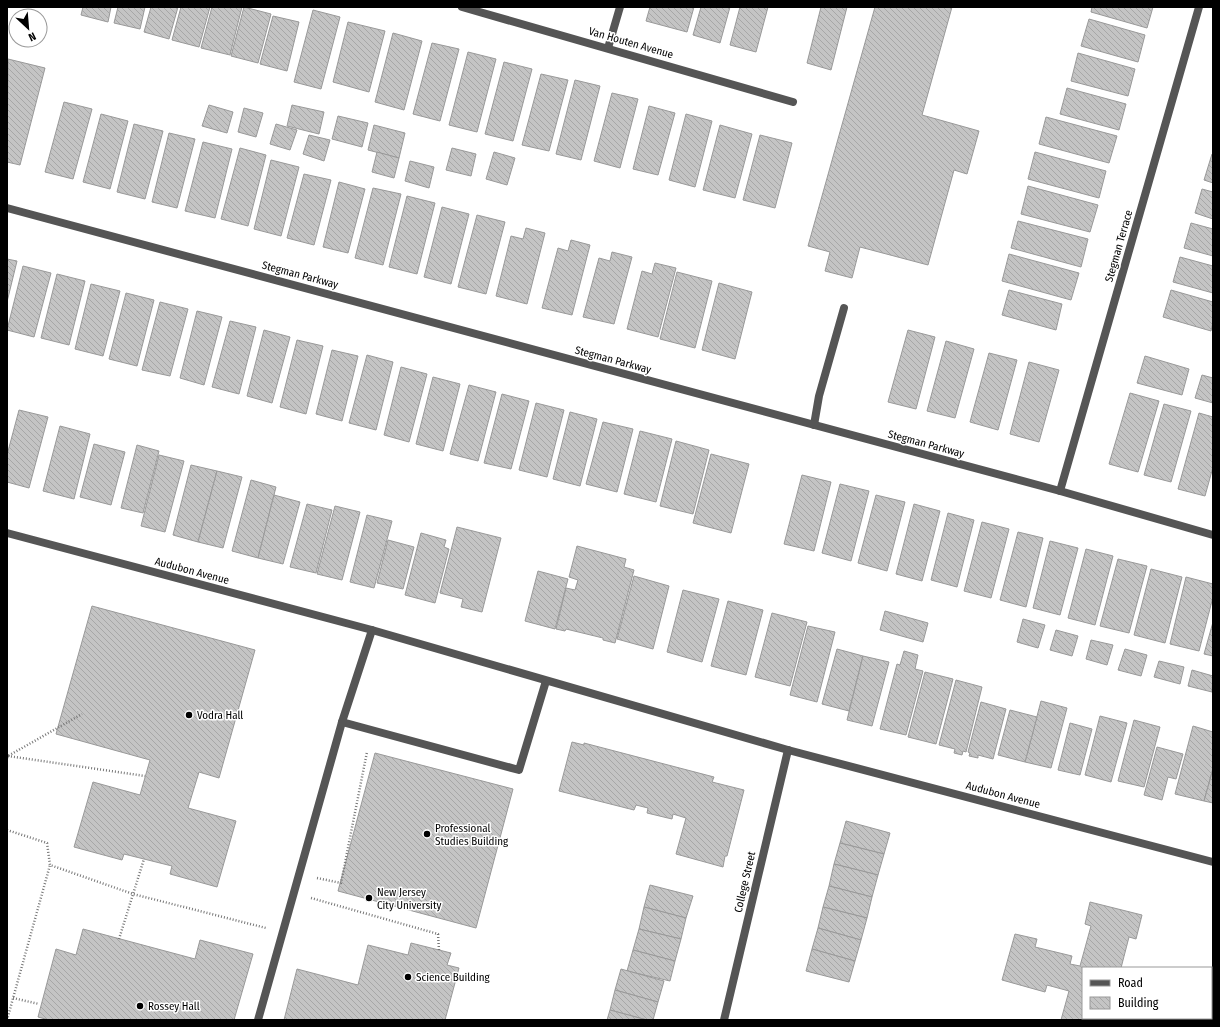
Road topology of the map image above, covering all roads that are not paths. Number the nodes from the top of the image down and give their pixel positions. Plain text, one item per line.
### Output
1 (462, 7) edge
2 (620, 7) edge
3 (1199, 7) edge
4 (608, 48) junction
5 (793, 102) dead end
6 (7, 208) edge
7 (844, 308) dead end
8 (814, 425) junction
9 (1060, 491) junction
10 (7, 533) edge
11 (1213, 535) edge
12 (372, 630) junction
13 (546, 681) junction
14 (342, 722) junction
15 (788, 750) junction
16 (1213, 862) edge
17 (258, 1020) edge
18 (724, 1020) edge

1 - 4 street, Van Houten Avenue
2 - 4 street
3 - 9 street, Stegman Terrace
4 - 5 street, Van Houten Avenue
6 - 8 street, Stegman Parkway
7 - 8 street
8 - 9 street, Stegman Parkway
9 - 11 street, Stegman Parkway
10 - 12 street, Audubon Avenue
12 - 13 street, Audubon Avenue
12 - 14 street
13 - 14 street
13 - 15 street, Audubon Avenue
14 - 17 street
15 - 16 street, Audubon Avenue
15 - 18 street, College Street

